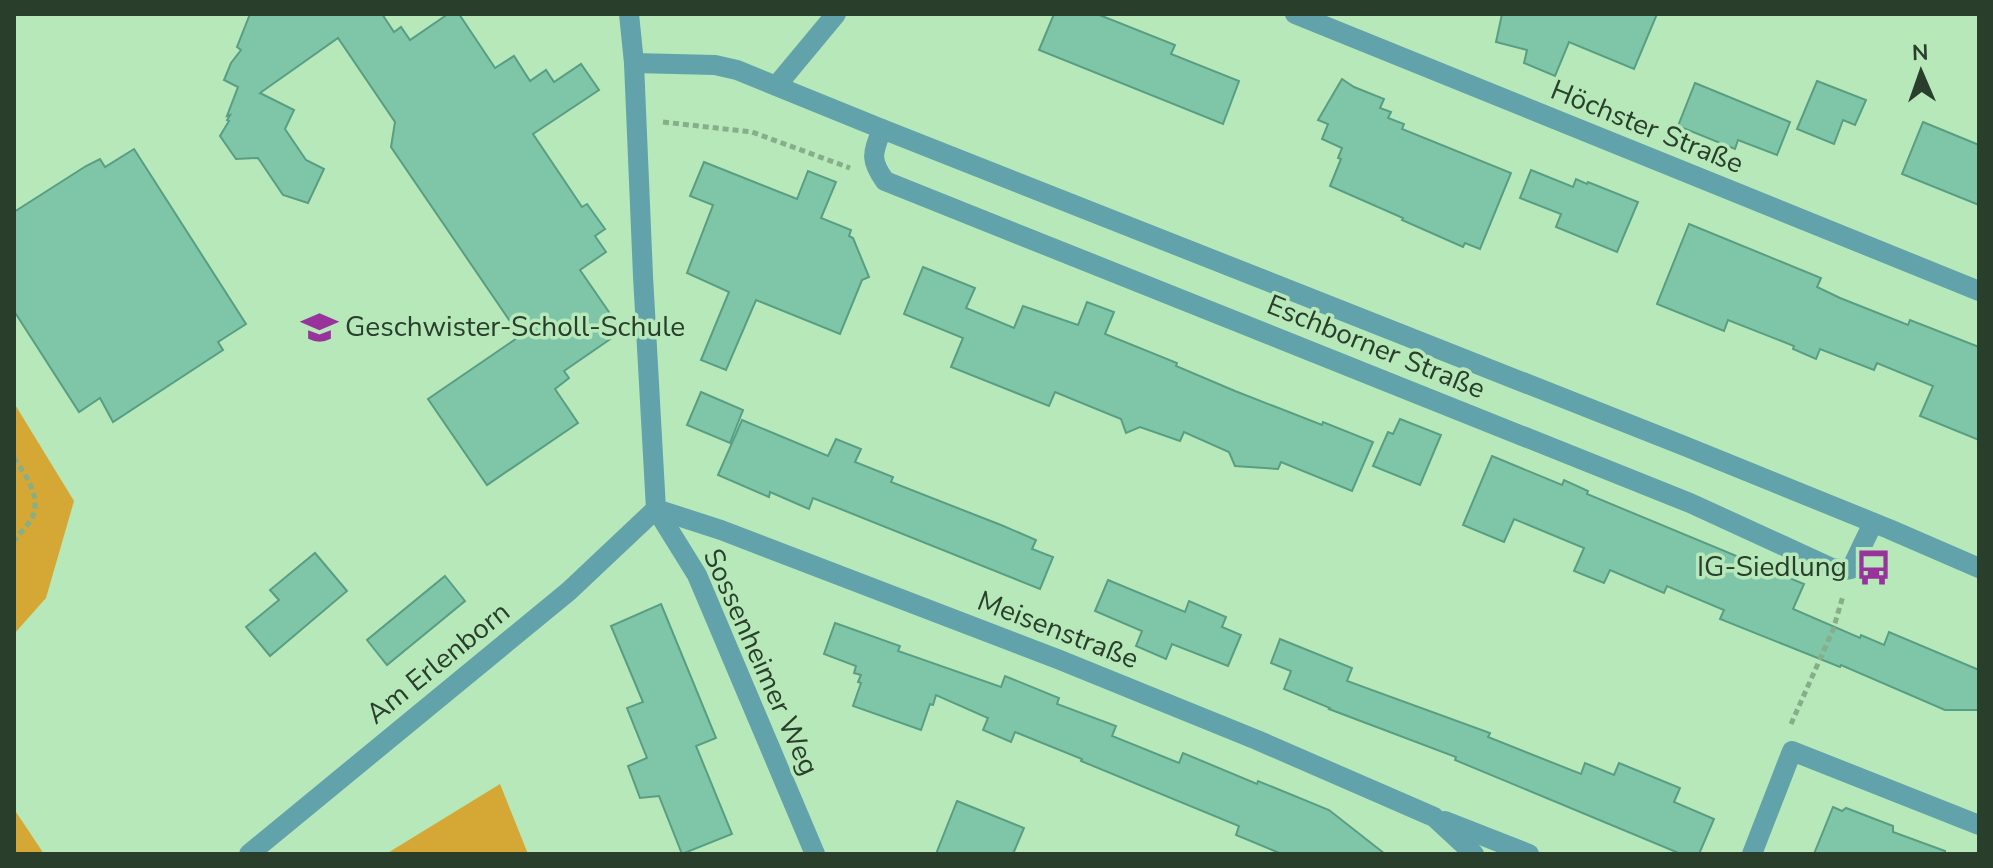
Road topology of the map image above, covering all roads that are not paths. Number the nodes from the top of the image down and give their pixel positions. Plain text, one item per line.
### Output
1 (629, 14) edge
2 (836, 14) edge
3 (1295, 14) edge
4 (634, 63) junction
5 (777, 85) junction
6 (882, 129) junction
7 (1979, 291) edge
8 (656, 509) junction
9 (1873, 523) junction
10 (1979, 568) edge
11 (1434, 817) junction
12 (1979, 825) edge
13 (249, 854) edge
14 (815, 854) edge
15 (1474, 854) edge
16 (1529, 854) edge
17 (1752, 854) edge

1 - 4 street, Sossenheimer Weg
2 - 5 street
3 - 7 street, Höchster Straße
4 - 5 street, Eschborner Straße
4 - 8 street, Sossenheimer Weg
5 - 6 street, Eschborner Straße
6 - 9 street, Eschborner Straße
6 - 9 street, Eschborner Straße
8 - 11 street, Meisenstraße
8 - 13 street, Am Erlenborn
8 - 14 street, Sossenheimer Weg
9 - 10 street, Eschborner Straße
11 - 15 street, Meisenstraße
11 - 16 street, Meisenstraße
12 - 17 street

